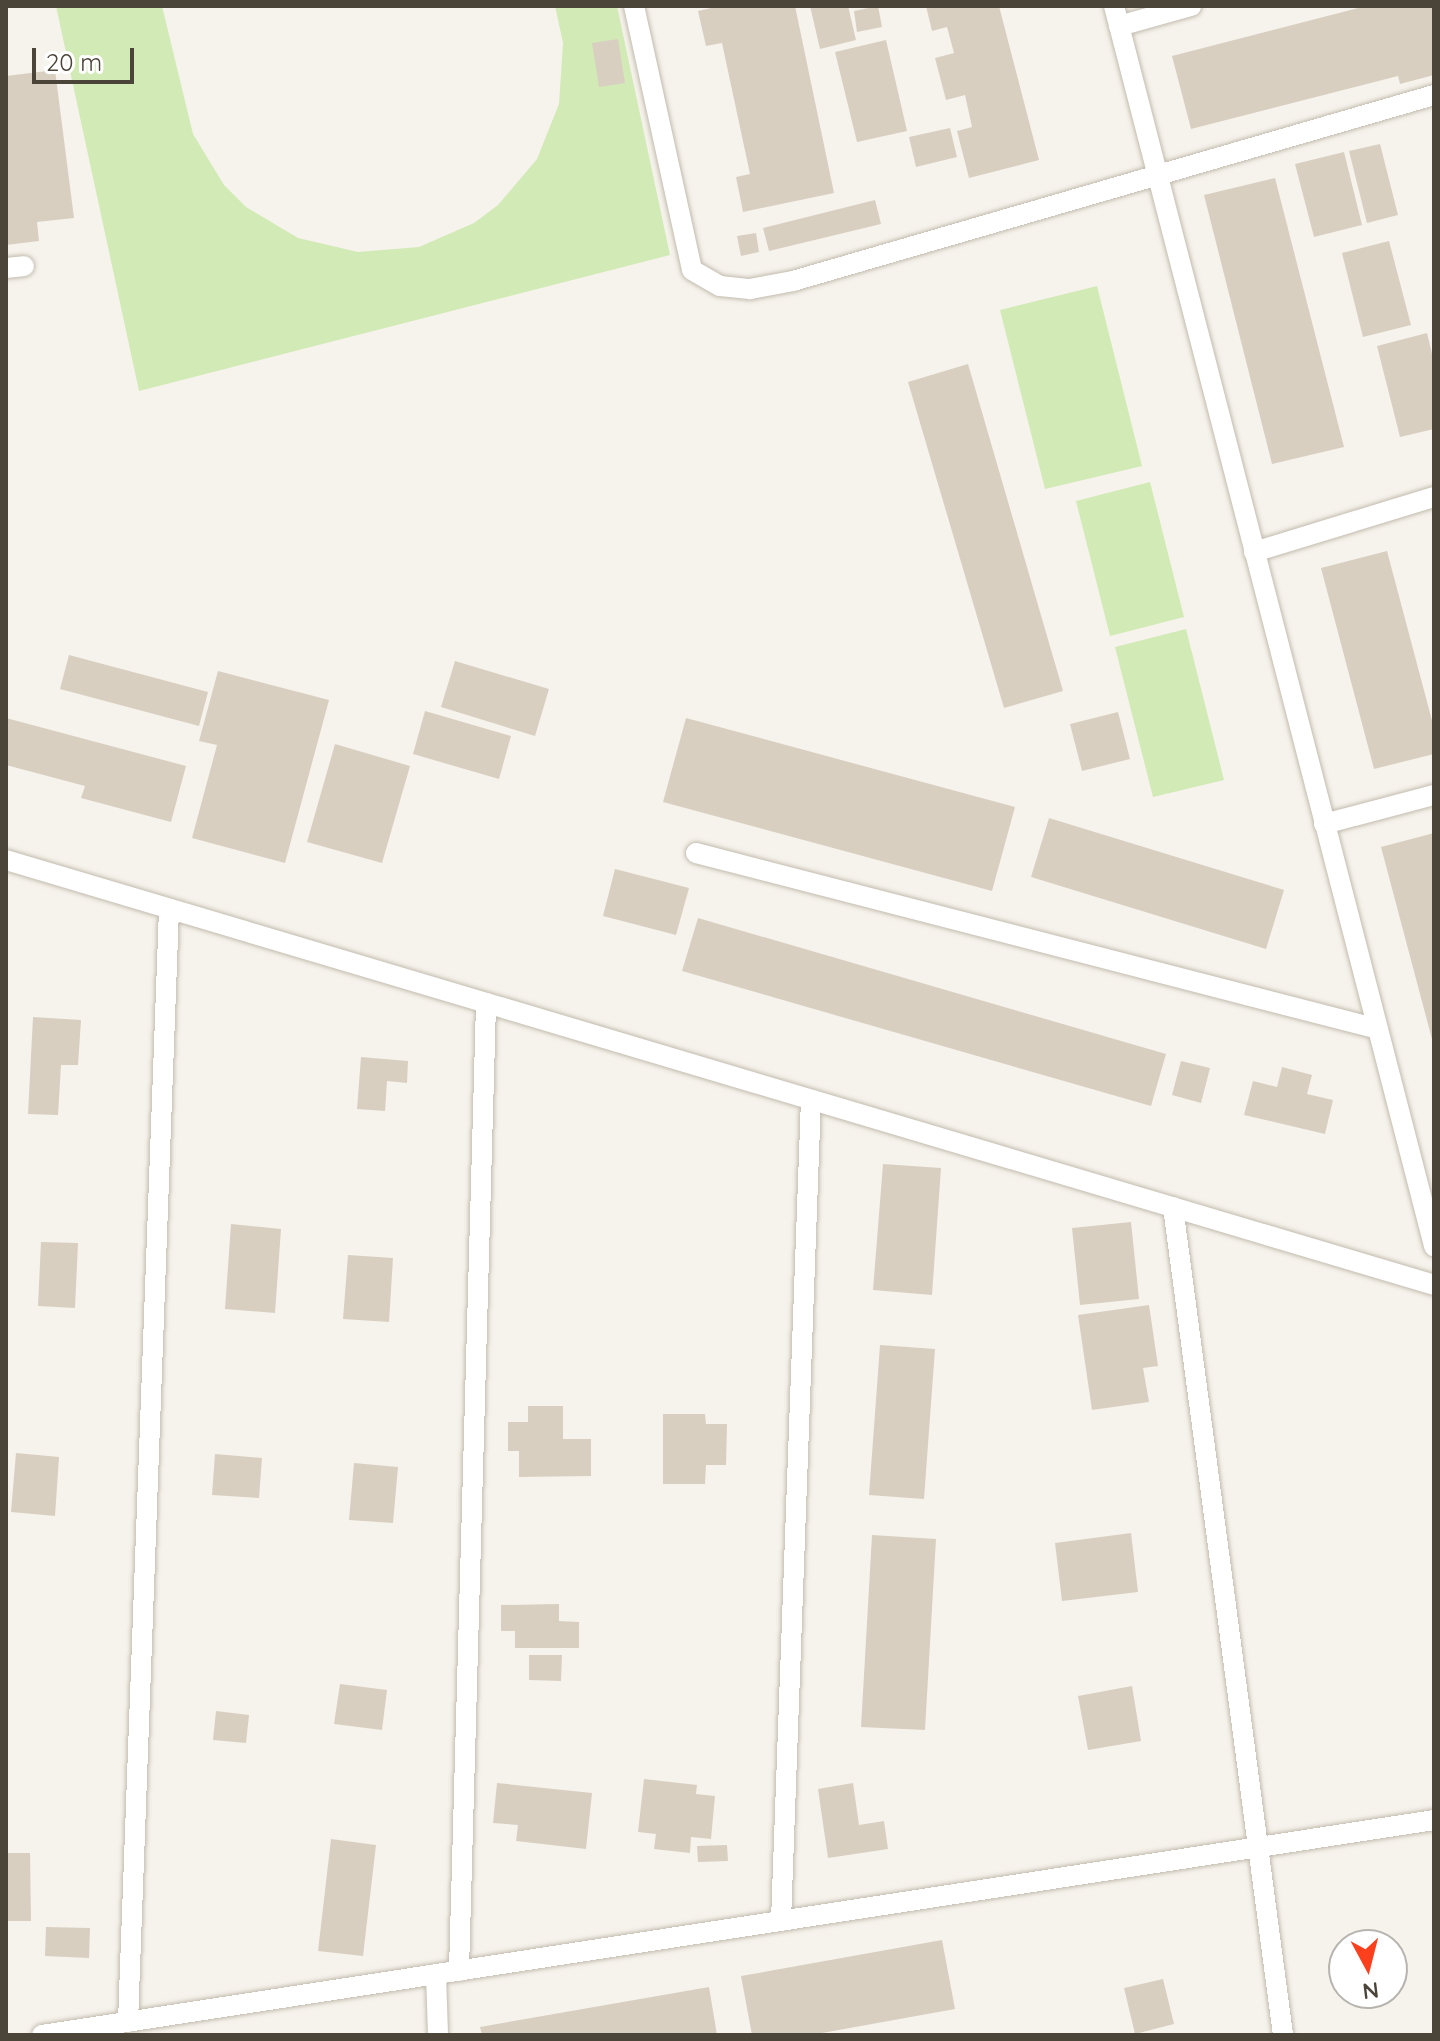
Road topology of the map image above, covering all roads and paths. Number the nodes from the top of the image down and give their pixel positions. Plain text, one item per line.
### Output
1 (634, 6) edge
2 (1191, 6) edge
3 (1117, 16) edge
4 (1434, 95) edge
5 (1158, 175) junction
6 (1434, 497) edge
7 (1254, 552) junction
8 (1434, 795) edge
9 (1324, 824) junction
10 (696, 853) dead end
11 (6, 860) edge
12 (169, 909) junction
13 (486, 1003) junction
14 (1378, 1029) junction
15 (811, 1100) junction
16 (1173, 1207) junction
17 (1434, 1246) edge
18 (1434, 1285) edge
19 (1434, 1820) edge
20 (1257, 1847) junction
21 (781, 1921) junction
22 (459, 1971) junction
23 (436, 1974) junction
24 (128, 2022) junction
25 (42, 2035) edge
26 (438, 2035) edge
27 (1283, 2035) edge

1 - 5 lane
2 - 3 lane
3 - 5 lane
4 - 5 lane
5 - 7 lane
6 - 7 lane
7 - 9 lane
8 - 9 lane
9 - 14 lane
10 - 14 lane
11 - 12 lane
12 - 13 lane
12 - 24 lane
13 - 15 lane
13 - 22 lane
14 - 17 lane
15 - 16 lane
15 - 21 lane
16 - 18 lane
16 - 20 lane
19 - 20 lane
20 - 21 lane
20 - 27 lane
21 - 22 lane
22 - 23 lane
23 - 24 lane
23 - 26 lane
24 - 25 lane

